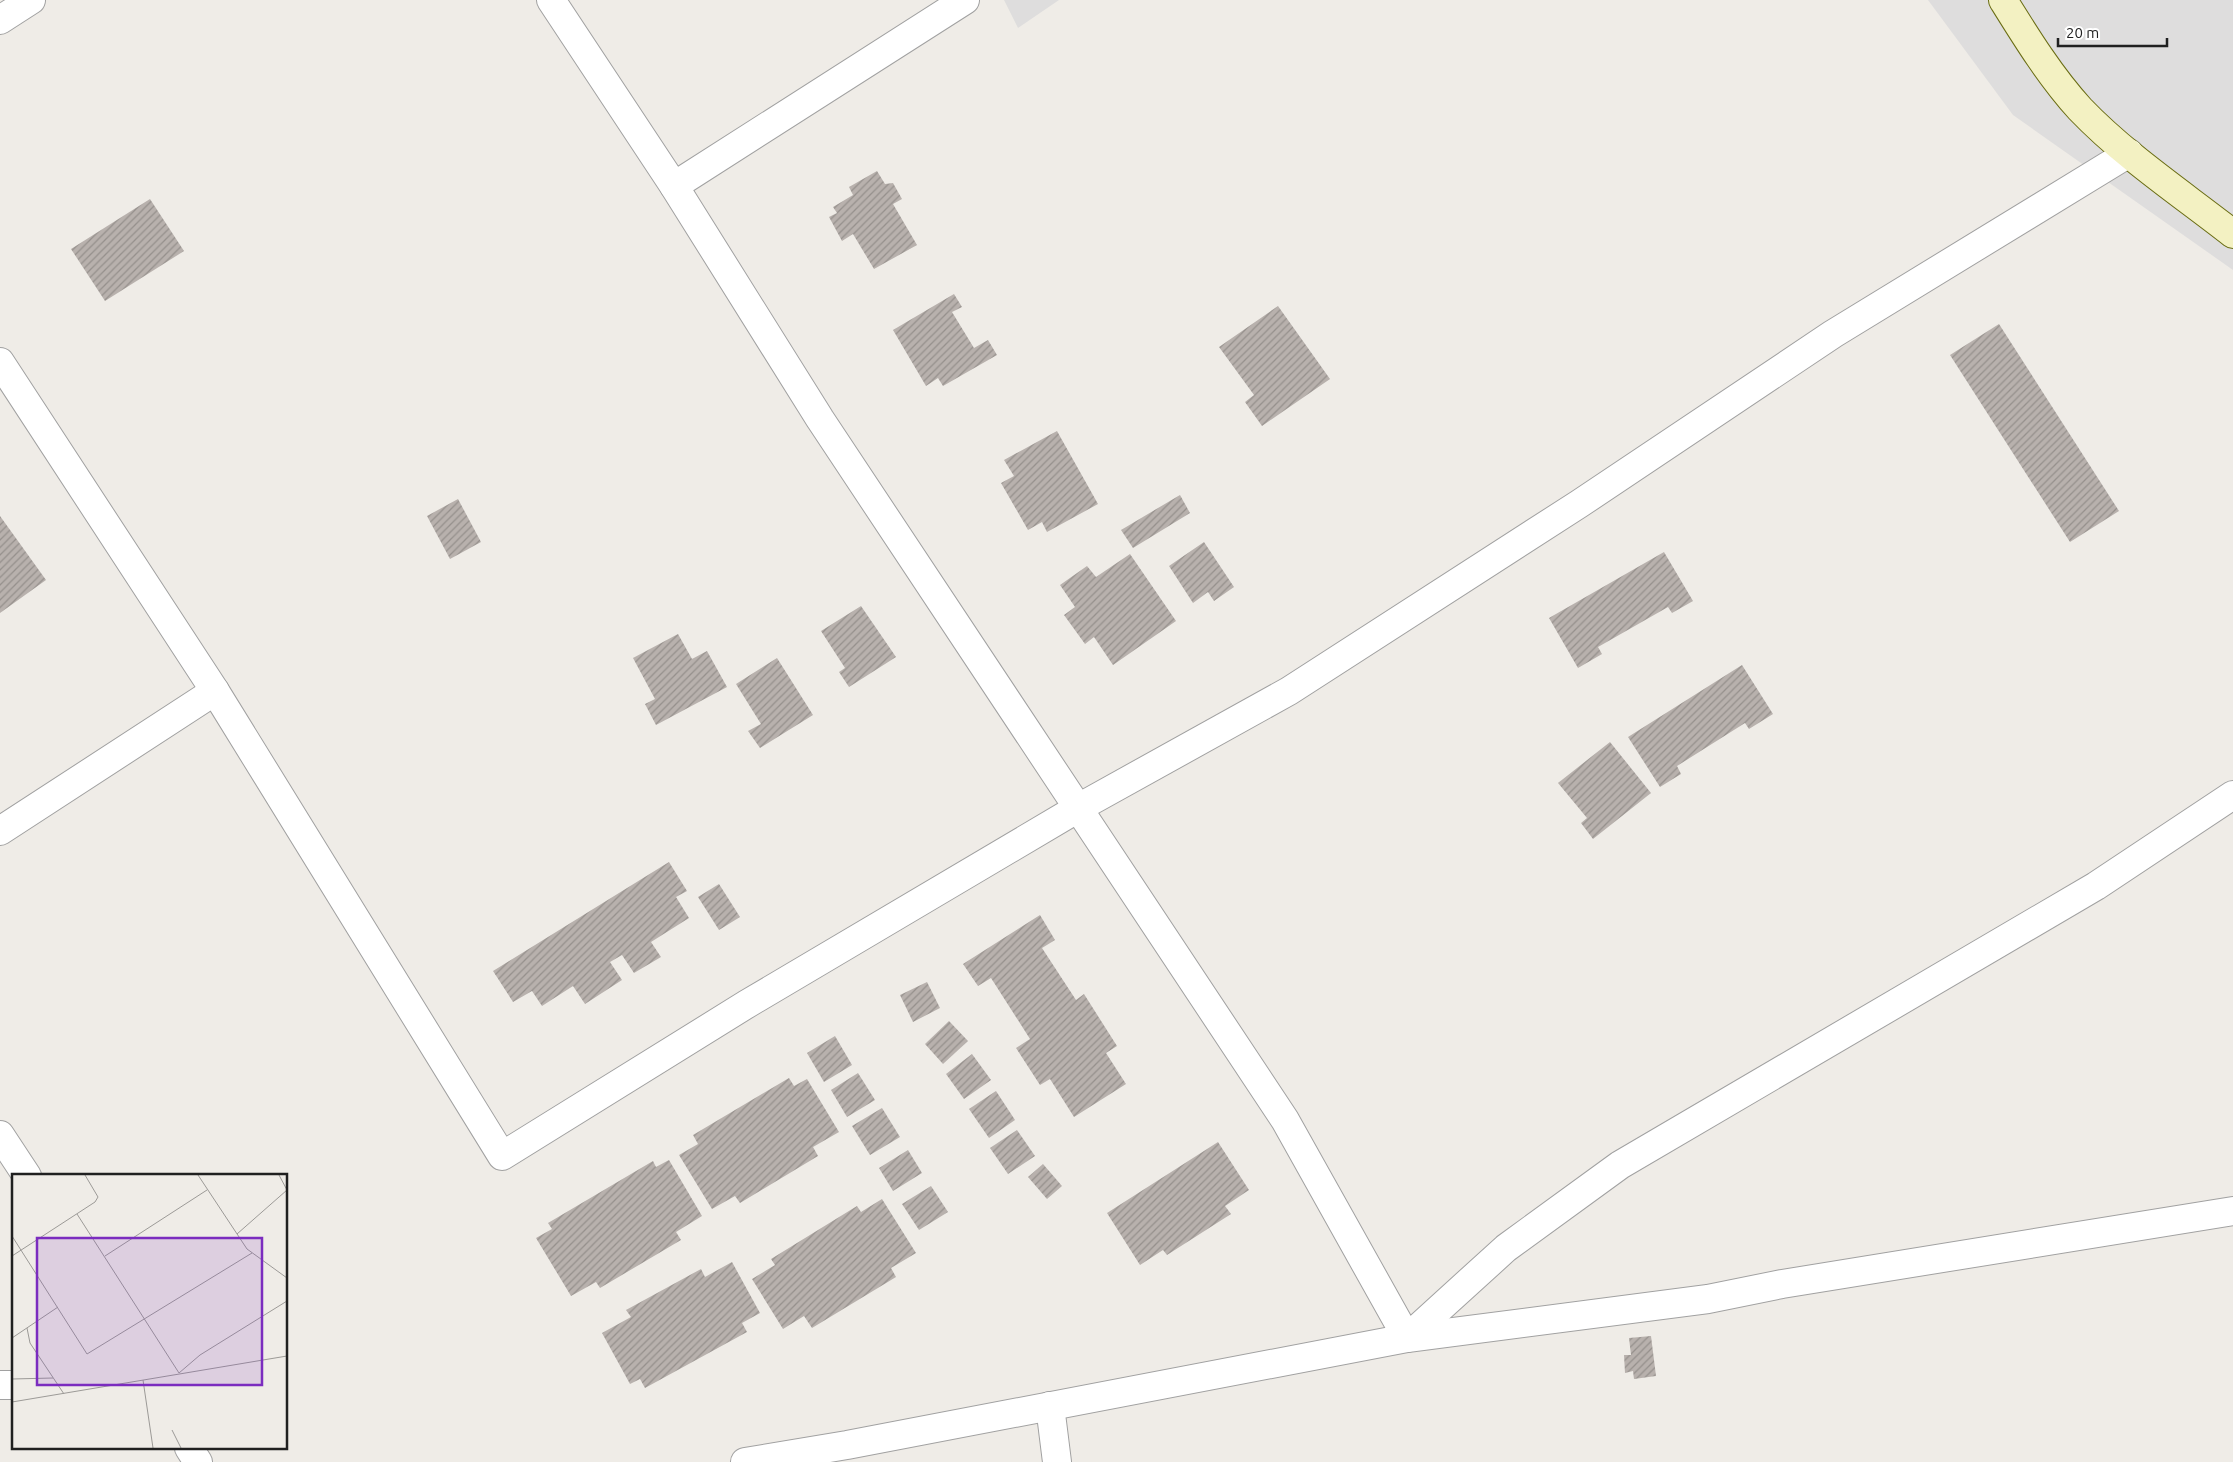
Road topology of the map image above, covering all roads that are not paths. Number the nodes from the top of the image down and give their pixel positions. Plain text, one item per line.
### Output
1 (31, 0) edge
2 (551, 0) edge
3 (965, 0) edge
4 (2003, 0) edge
5 (0, 20) edge
6 (2129, 153) junction
7 (674, 186) junction
8 (2233, 234) edge
9 (0, 362) edge
10 (215, 691) junction
11 (2233, 795) edge
12 (1080, 807) junction
13 (0, 831) edge
14 (0, 1135) edge
15 (26, 1174) edge
16 (2233, 1211) edge
17 (1407, 1338) junction
18 (1050, 1406) junction
19 (190, 1450) edge
20 (198, 1462) edge
21 (744, 1462) edge
22 (1058, 1462) edge

1 - 5 street
2 - 7 street
3 - 7 street
4 - 6 street
6 - 8 street
6 - 12 street
7 - 12 street
9 - 10 street
10 - 12 street
10 - 13 street
11 - 17 street
12 - 17 street
14 - 15 street
16 - 17 street
17 - 18 street
18 - 21 street
18 - 22 street
19 - 20 street

